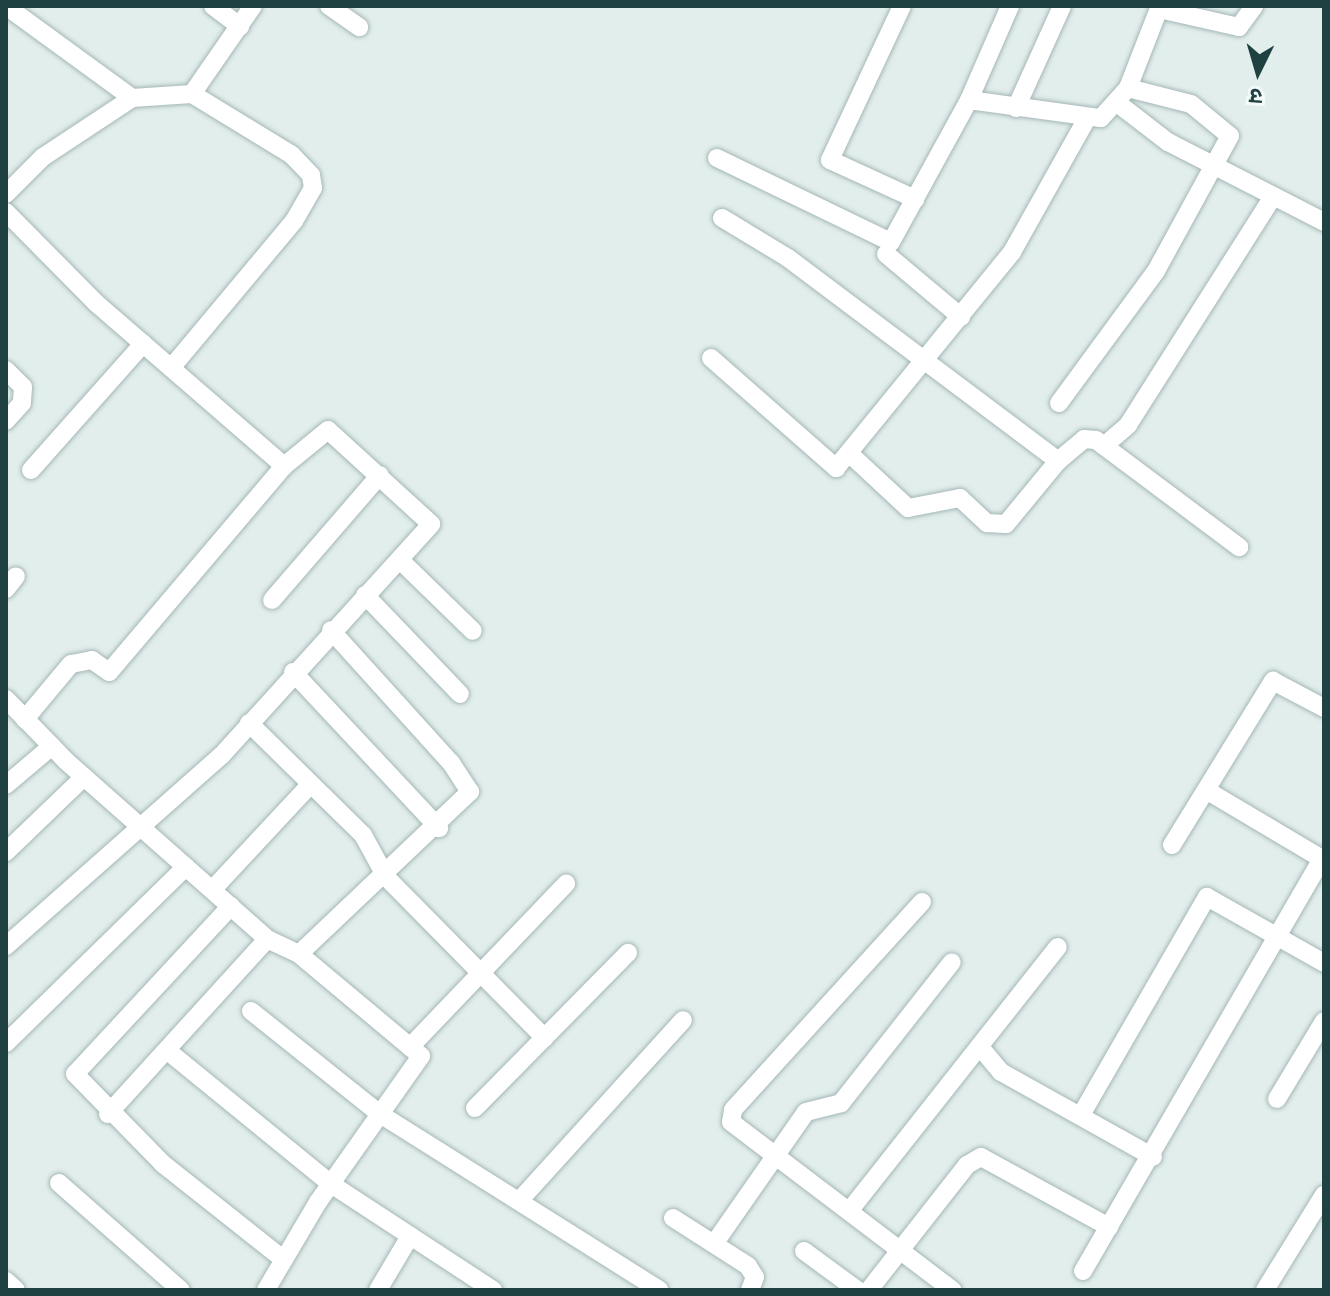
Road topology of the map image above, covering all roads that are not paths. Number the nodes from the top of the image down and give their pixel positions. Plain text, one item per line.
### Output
1 (6, 6) edge
2 (213, 6) edge
3 (253, 6) edge
4 (329, 6) edge
5 (902, 6) edge
6 (1010, 6) edge
7 (1062, 6) edge
8 (1254, 6) edge
9 (1159, 8) edge
10 (240, 26) junction
11 (359, 27) dead end
12 (192, 94) junction
13 (1122, 95) junction
14 (132, 98) junction
15 (969, 100) junction
16 (1016, 108) junction
17 (1086, 120) junction
18 (717, 158) dead end
19 (1216, 167) junction
20 (9, 184) edge
21 (1272, 198) junction
22 (915, 199) junction
23 (6, 212) edge
24 (722, 218) dead end
25 (1324, 222) edge
26 (886, 254) dead end
27 (961, 317) junction
28 (143, 344) junction
29 (711, 358) dead end
30 (927, 360) junction
31 (171, 368) junction
32 (6, 370) edge
33 (1059, 403) dead end
34 (6, 421) edge
35 (1104, 446) junction
36 (851, 455) junction
37 (1058, 461) junction
38 (284, 466) junction
39 (31, 470) dead end
40 (380, 475) junction
41 (1239, 547) dead end
42 (401, 561) junction
43 (365, 595) junction
44 (272, 600) dead end
45 (331, 630) junction
46 (473, 631) dead end
47 (293, 672) junction
48 (460, 694) dead end
49 (6, 699) edge
50 (1324, 708) edge
51 (25, 719) junction
52 (249, 723) junction
53 (52, 746) junction
54 (84, 777) junction
55 (6, 785) edge
56 (309, 786) junction
57 (1206, 790) junction
58 (141, 827) junction
59 (439, 828) junction
60 (1172, 845) dead end
61 (6, 852) edge
62 (1323, 860) edge
63 (186, 867) junction
64 (386, 877) junction
65 (566, 884) dead end
66 (212, 890) junction
67 (922, 902) dead end
68 (231, 906) junction
69 (1275, 936) junction
70 (267, 939) junction
71 (6, 946) edge
72 (1058, 947) dead end
73 (628, 953) dead end
74 (299, 954) junction
75 (952, 962) dead end
76 (1324, 963) edge
77 (479, 975) junction
78 (251, 1011) dead end
79 (683, 1020) dead end
80 (1324, 1021) edge
81 (545, 1038) junction
82 (6, 1043) edge
83 (410, 1047) junction
84 (980, 1047) junction
85 (169, 1052) junction
86 (1277, 1099) dead end
87 (475, 1108) dead end
88 (108, 1114) junction
89 (380, 1114) junction
90 (1081, 1115) junction
91 (776, 1155) junction
92 (1153, 1157) junction
93 (59, 1183) dead end
94 (331, 1184) junction
95 (1324, 1195) edge
96 (519, 1201) junction
97 (850, 1210) junction
98 (673, 1218) dead end
99 (1109, 1227) junction
100 (410, 1236) junction
101 (716, 1241) junction
102 (804, 1251) dead end
103 (899, 1251) junction
104 (284, 1260) junction
105 (1083, 1271) dead end
106 (6, 1281) edge
107 (16, 1290) edge
108 (181, 1290) edge
109 (266, 1290) edge
110 (378, 1290) edge
111 (493, 1290) edge
112 (659, 1290) edge
113 (750, 1290) edge
114 (857, 1290) edge
115 (869, 1290) edge
116 (952, 1290) edge
117 (1265, 1290) edge

1 - 14 street
2 - 10 street
3 - 10 street
4 - 11 street
5 - 22 street
6 - 15 street
7 - 16 street
8 - 9 street
9 - 13 street
10 - 12 street
12 - 14 street
12 - 31 street
13 - 17 street
13 - 19 street
13 - 19 street
14 - 20 street
15 - 16 street
15 - 22 street
16 - 17 street
17 - 27 street
18 - 22 street
19 - 21 street
19 - 33 street
21 - 25 street
21 - 35 street
23 - 28 street
24 - 30 street
26 - 27 street
27 - 30 street
28 - 31 street
28 - 39 street
29 - 36 street
30 - 36 street
30 - 37 street
31 - 38 street
32 - 34 street
35 - 37 street
35 - 41 street
36 - 37 street
38 - 40 street
38 - 51 street
40 - 42 street
40 - 44 street
42 - 43 street
42 - 46 street
43 - 45 street
43 - 48 street
45 - 47 street
45 - 59 street
47 - 52 street
47 - 59 street
49 - 51 street
50 - 57 street
51 - 53 street
52 - 56 street
52 - 58 street
53 - 54 street
53 - 55 street
54 - 58 street
54 - 61 street
56 - 64 street
56 - 66 street
57 - 60 street
57 - 62 street
58 - 63 street
58 - 71 street
59 - 64 street
62 - 69 street
63 - 66 street
63 - 82 street
64 - 74 street
64 - 77 street
65 - 77 street
66 - 68 street
67 - 91 street
68 - 70 street
68 - 88 street
69 - 76 street
69 - 90 street
69 - 92 street
70 - 74 street
70 - 85 street
72 - 84 street
73 - 81 street
74 - 83 street
75 - 91 street
77 - 81 street
77 - 83 street
78 - 89 street
79 - 96 street
80 - 86 street
81 - 87 street
83 - 89 street
84 - 90 street
84 - 97 street
85 - 88 street
85 - 94 street
88 - 104 street
89 - 94 street
89 - 96 street
90 - 92 street
91 - 97 street
91 - 101 street
92 - 99 street
93 - 108 street
94 - 100 street
94 - 104 street
95 - 117 street
96 - 112 street
97 - 103 street
98 - 101 street
99 - 103 street
99 - 105 street
100 - 110 street
100 - 111 street
101 - 113 street
102 - 114 street
103 - 115 street
103 - 116 street
104 - 109 street
106 - 107 street

